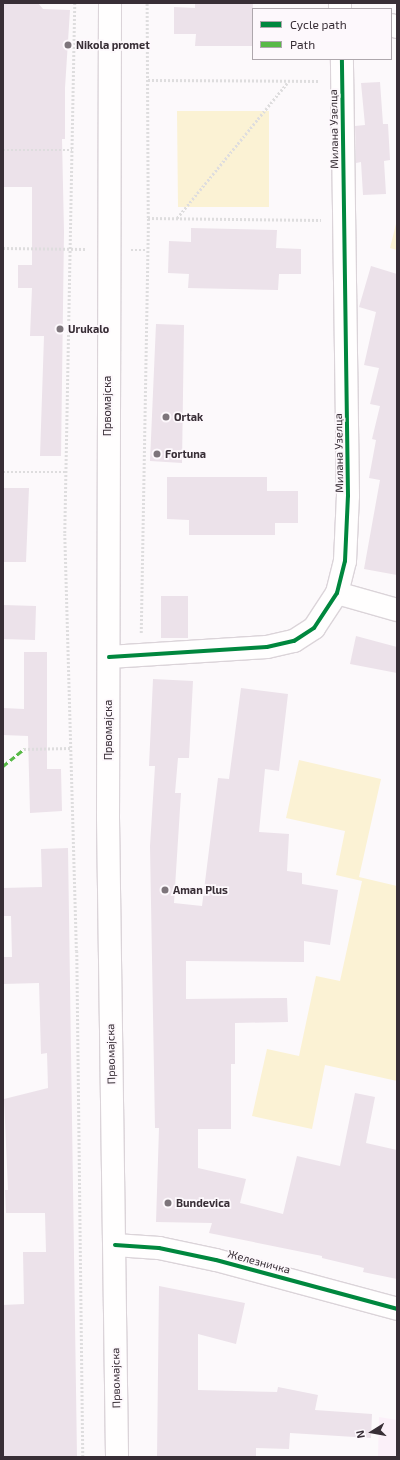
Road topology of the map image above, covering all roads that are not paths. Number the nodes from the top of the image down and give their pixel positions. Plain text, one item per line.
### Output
1 (110, 3) edge
2 (342, 60) edge
3 (337, 593) junction
4 (397, 610) edge
5 (109, 657) junction
6 (115, 1246) junction
7 (397, 1309) edge
8 (117, 1457) edge

1 - 5 main road, Првомајска
2 - 3 main road, Милана Узелца
3 - 4 main road
3 - 5 main road, Милана Узелца
5 - 6 main road, Првомајска
6 - 7 main road, Железничка
6 - 8 main road, Првомајска

